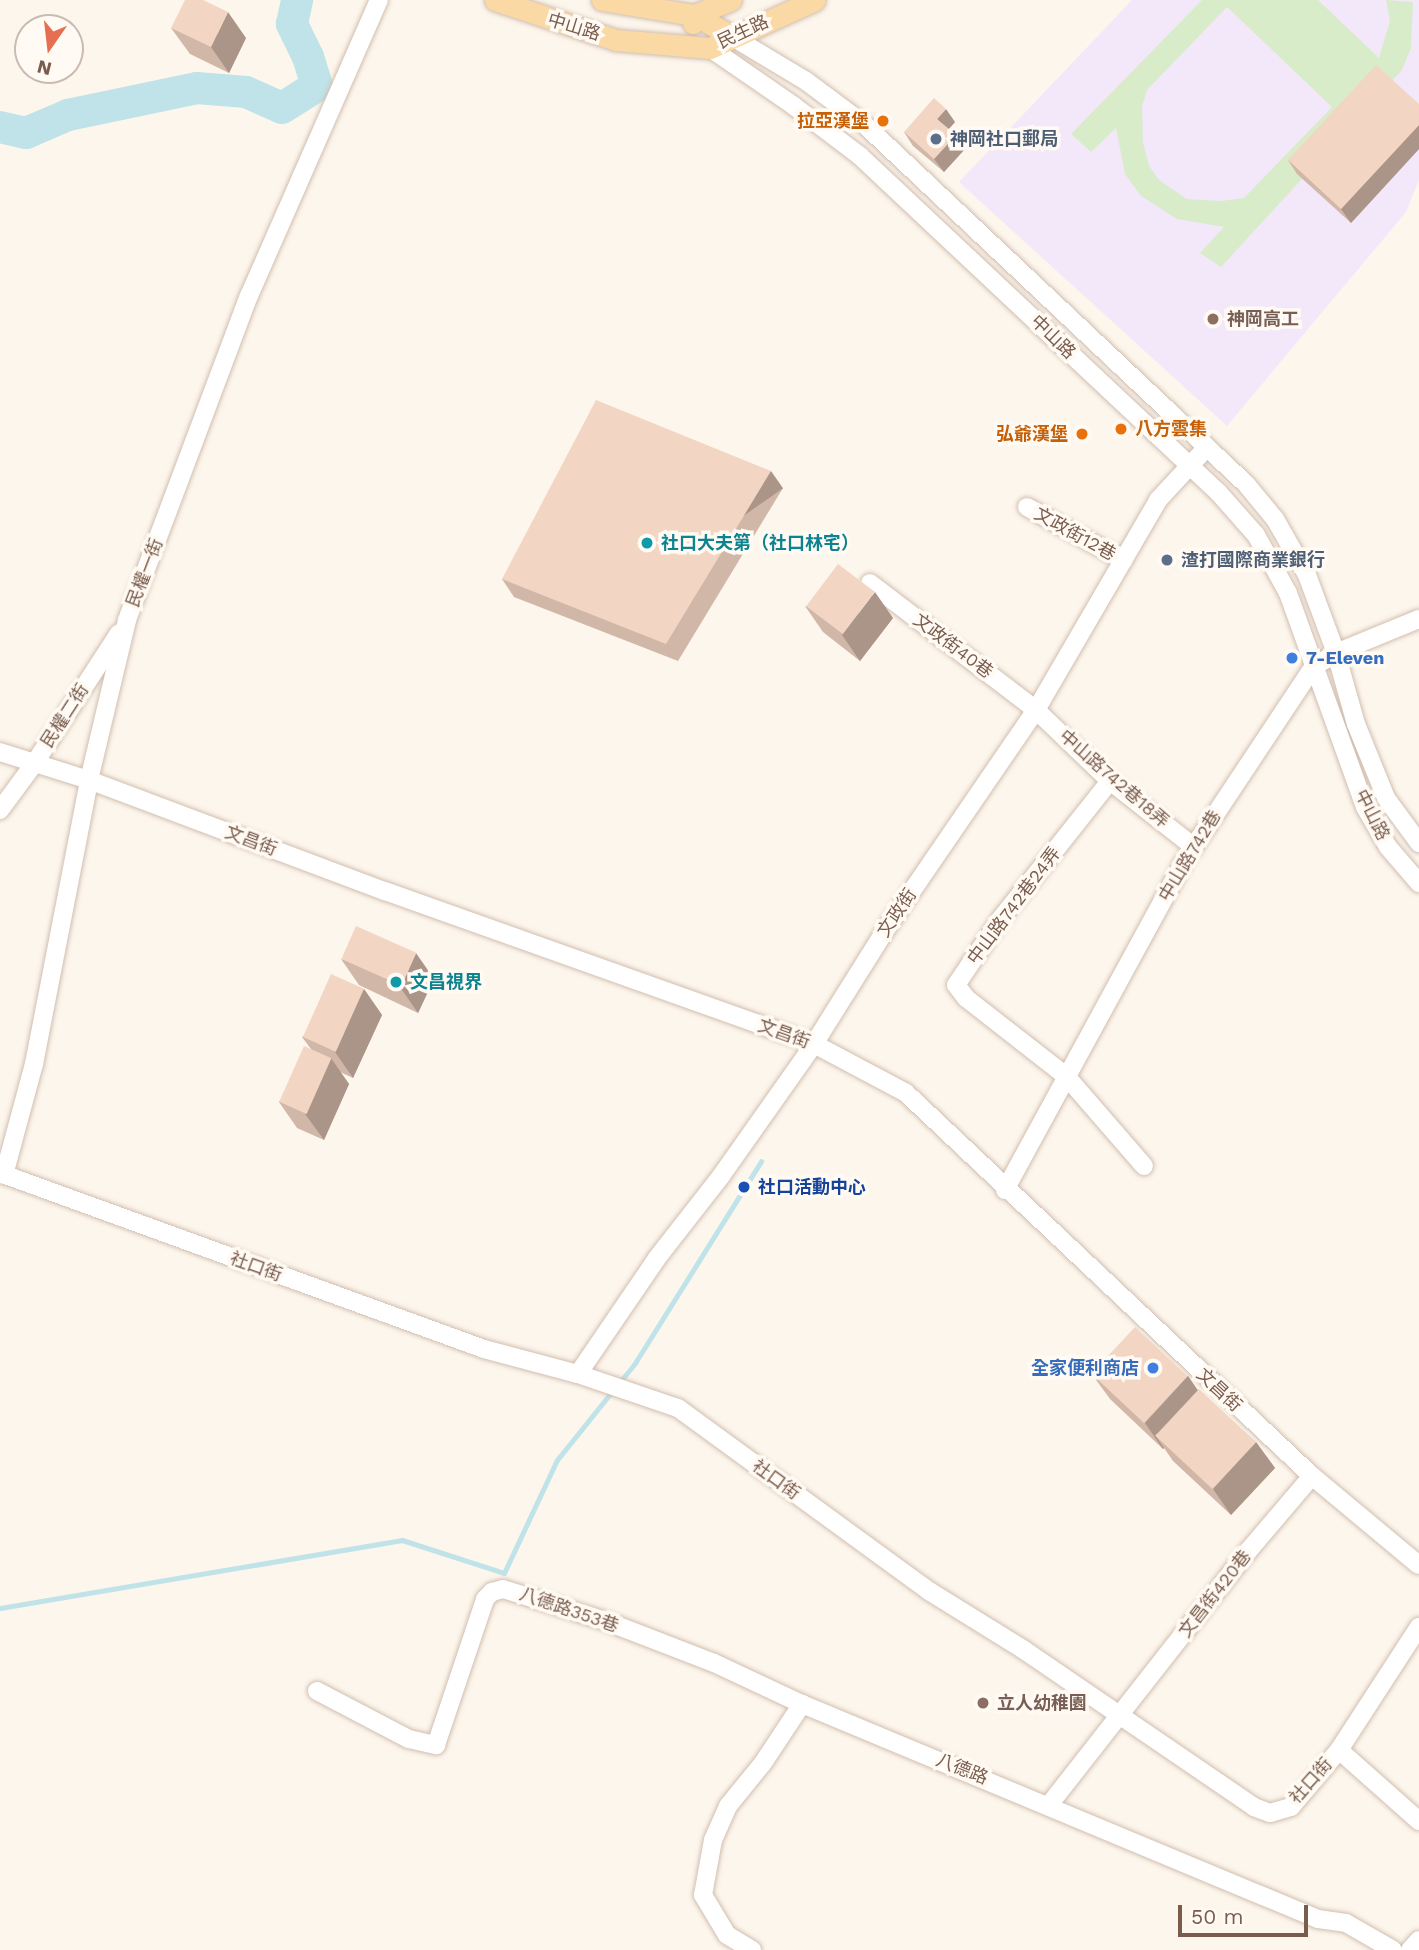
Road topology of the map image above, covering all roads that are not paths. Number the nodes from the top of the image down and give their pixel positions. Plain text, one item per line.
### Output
1 (379, 0) edge
2 (495, 0) edge
3 (602, 0) edge
4 (731, 0) edge
5 (815, 0) edge
6 (695, 15) junction
7 (731, 36) junction
8 (686, 46) junction
9 (710, 48) junction
10 (1206, 447) junction
11 (1188, 467) junction
12 (1027, 508) dead end
13 (1123, 560) junction
14 (870, 583) dead end
15 (1419, 619) edge
16 (127, 620) junction
17 (1336, 653) junction
18 (1313, 667) junction
19 (1036, 710) junction
20 (0, 752) edge
21 (34, 764) junction
22 (89, 780) junction
23 (1110, 781) junction
24 (0, 810) edge
25 (1419, 843) edge
26 (1194, 847) junction
27 (1419, 883) edge
28 (814, 1044) junction
29 (1066, 1076) junction
30 (1144, 1166) dead end
31 (2, 1174) edge
32 (1005, 1189) junction
33 (579, 1374) junction
34 (1312, 1476) junction
35 (1419, 1565) edge
36 (1419, 1627) edge
37 (317, 1691) dead end
38 (802, 1704) junction
39 (1121, 1715) junction
40 (1339, 1750) junction
41 (1049, 1805) junction
42 (1419, 1821) edge
43 (1419, 1940) edge
44 (752, 1950) edge
45 (1393, 1950) edge
46 (1410, 1950) edge

1 - 16 street, 民權一街
2 - 8 main road, 中山路
3 - 6 main road, 中山路
4 - 6 main road, 民生路
5 - 7 main road, 民生路
6 - 7 main road, 中山路
6 - 8 main road, 民生路
7 - 9 main road, 民生路
7 - 10 street, 中山路
8 - 9 main road, 中山路
9 - 11 street, 中山路
10 - 11 street, 文政街
10 - 17 street, 中山路
11 - 13 street, 文政街
11 - 18 street, 中山路
12 - 13 street, 文政街12巷
13 - 19 street, 文政街
14 - 19 street, 文政街40巷
15 - 17 street, 中山路742巷
16 - 21 street, 民權二街
16 - 22 street, 民權一街
17 - 18 street, 中山路742巷
17 - 25 street, 中山路
18 - 26 street, 中山路742巷
18 - 27 street, 中山路
19 - 23 street, 中山路742巷18弄
19 - 28 street, 文政街
20 - 21 street, 文昌街
21 - 22 street, 文昌街
21 - 24 street, 民權二街
22 - 28 street, 文昌街
22 - 31 street, 民權一街
23 - 26 street, 中山路742巷18弄
23 - 29 street, 中山路742巷24弄
26 - 29 street, 中山路742巷
28 - 32 street, 文昌街
28 - 33 street, 文政街
29 - 30 street
29 - 32 street, 中山路742巷
31 - 33 street, 社口街
32 - 34 street, 文昌街
33 - 39 street, 社口街
34 - 35 street, 文昌街
34 - 39 street, 文昌街420巷
36 - 40 street, 社口街
37 - 38 street, 八德路353巷
38 - 41 street, 八德路
38 - 44 street
39 - 40 street, 社口街
39 - 41 street, 文昌街420巷
40 - 42 street
41 - 45 street, 八德路
43 - 46 street

